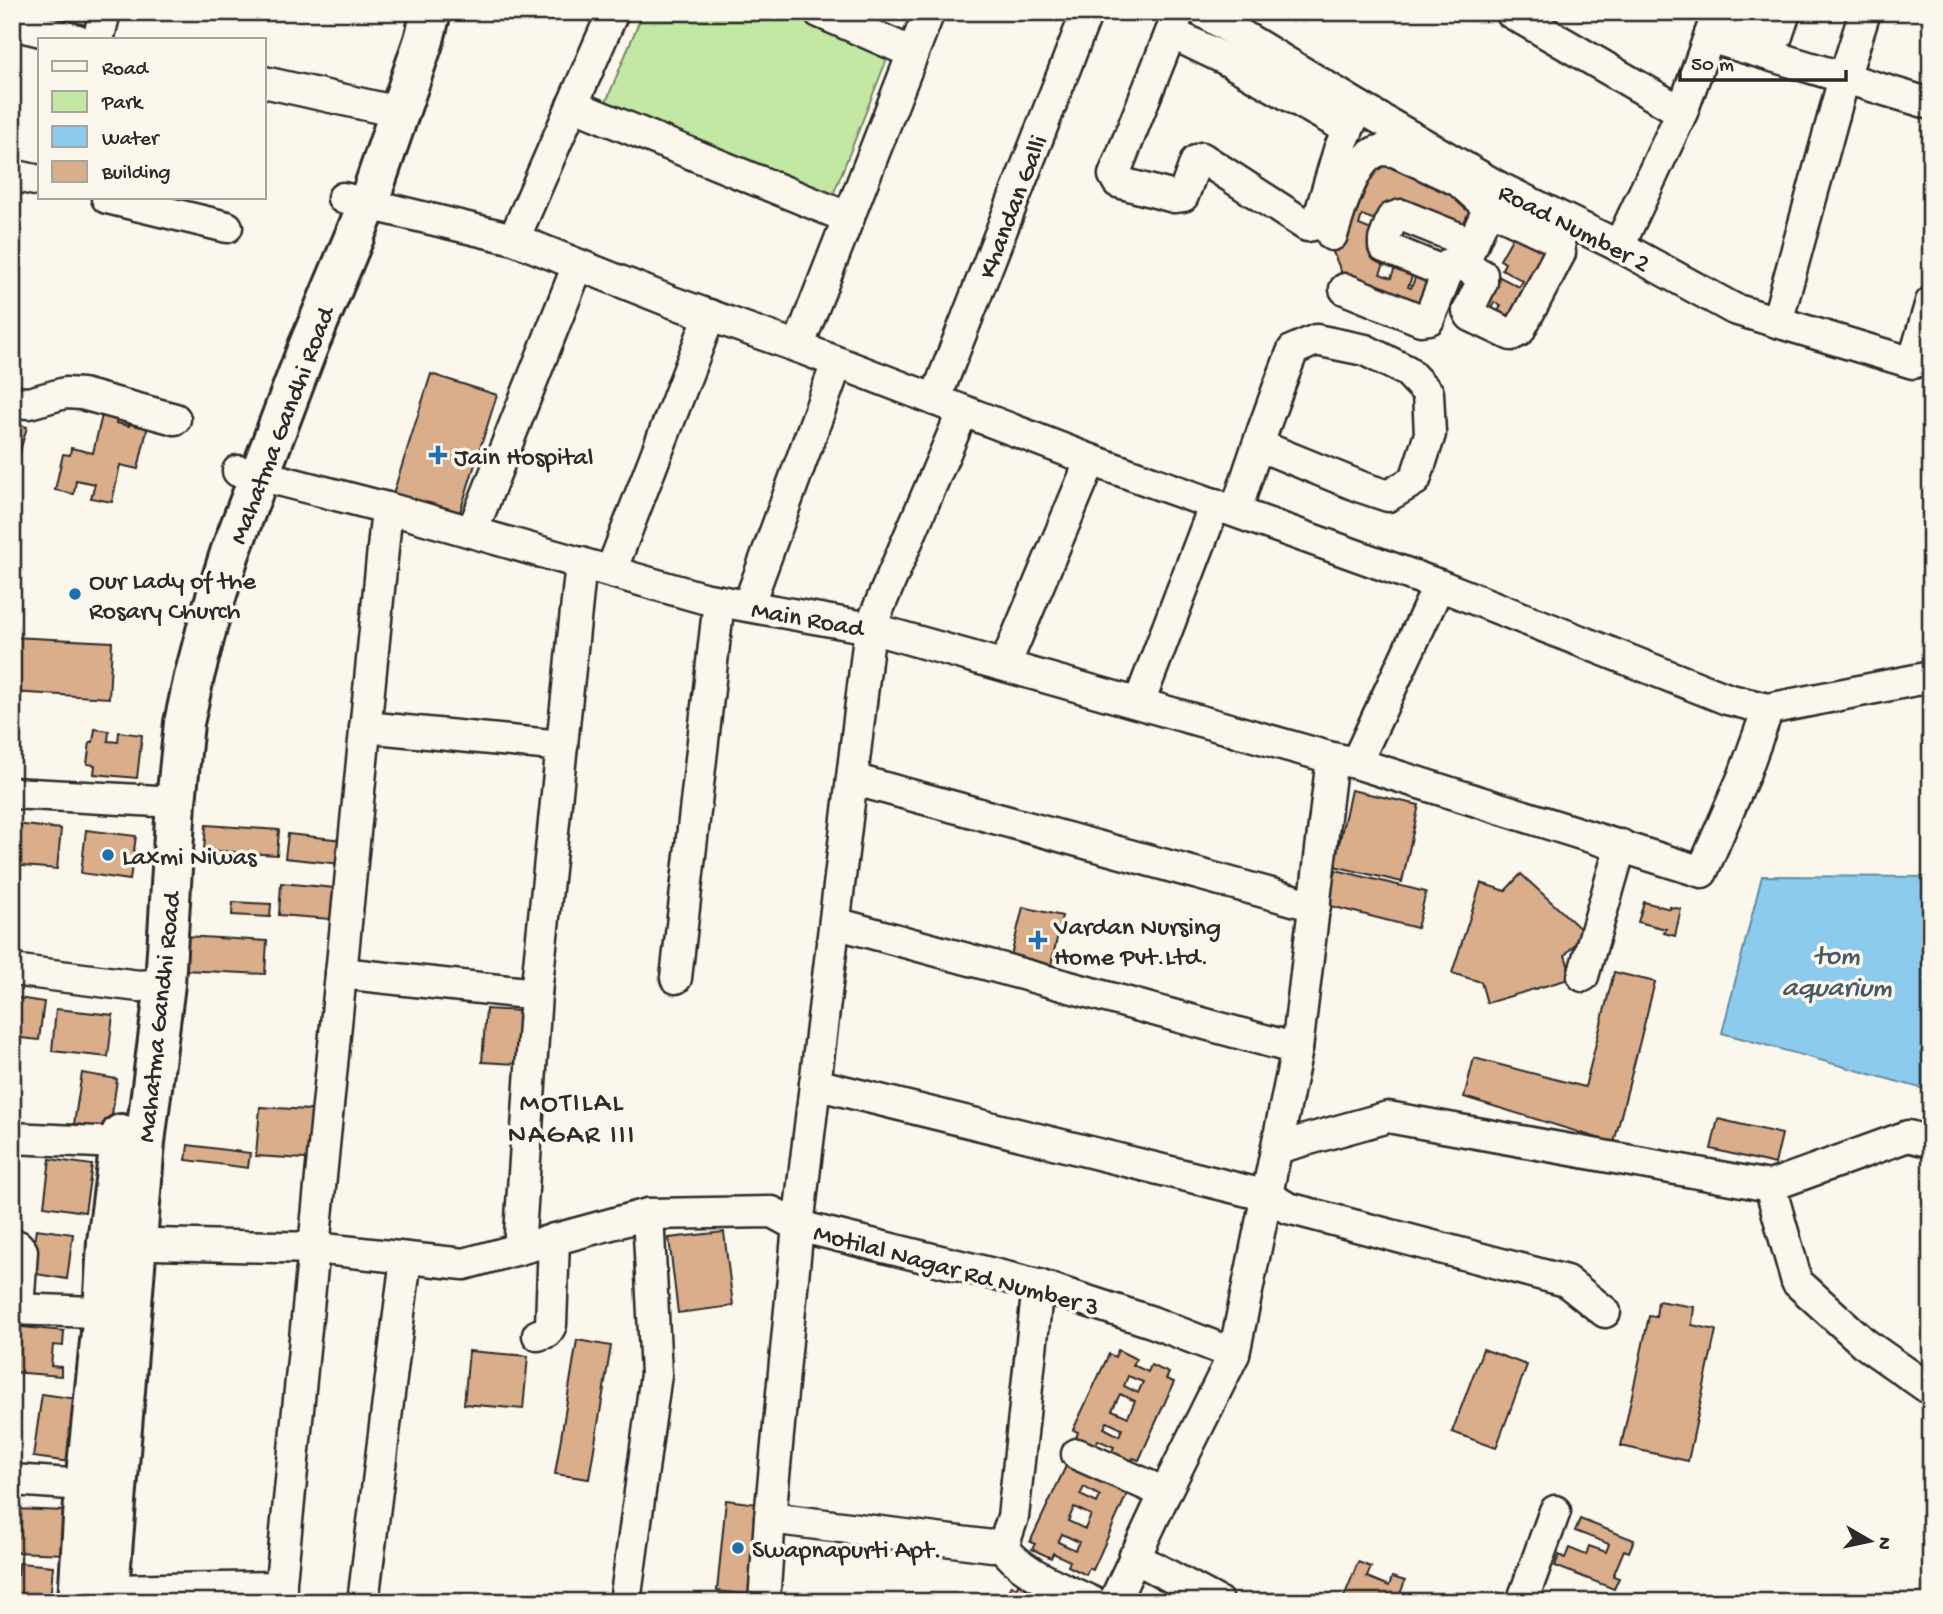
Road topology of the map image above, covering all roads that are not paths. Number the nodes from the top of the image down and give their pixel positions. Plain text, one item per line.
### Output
1 (105, 12) edge
2 (406, 12) edge
3 (431, 12) edge
4 (613, 12) edge
5 (819, 12) edge
6 (929, 12) edge
7 (1087, 12) edge
8 (1203, 12) edge
9 (1510, 12) edge
10 (1785, 12) edge
11 (1865, 12) edge
12 (1724, 21) edge
13 (1175, 22) edge
14 (12, 24) edge
15 (70, 38) edge
16 (98, 38) edge
17 (913, 53) junction
18 (1844, 78) junction
19 (266, 82) edge
20 (1931, 104) edge
21 (572, 105) junction
22 (386, 109) junction
23 (1682, 112) junction
24 (1353, 118) junction
25 (12, 174) edge
26 (38, 180) edge
27 (1494, 198) junction
28 (115, 200) edge
29 (356, 201) junction
30 (849, 218) junction
31 (227, 227) dead end
32 (1332, 236) dead end
33 (514, 239) junction
34 (1619, 246) junction
35 (1461, 261) junction
36 (578, 265) junction
37 (1345, 289) dead end
38 (1931, 302) edge
39 (710, 315) junction
40 (1777, 322) junction
41 (798, 347) junction
42 (837, 363) junction
43 (935, 400) junction
44 (12, 402) edge
45 (963, 411) junction
46 (175, 419) dead end
47 (1258, 445) junction
48 (1091, 460) junction
49 (249, 473) junction
50 (387, 508) junction
51 (1225, 508) junction
52 (472, 532) junction
53 (581, 563) junction
54 (611, 571) junction
55 (1439, 585) junction
56 (719, 601) junction
57 (748, 606) junction
58 (870, 628) junction
59 (1005, 665) junction
60 (1931, 677) edge
61 (1139, 703) junction
62 (1768, 709) junction
63 (365, 727) junction
64 (562, 746) junction
65 (1344, 761) junction
66 (852, 779) junction
67 (12, 793) edge
68 (168, 802) junction
69 (1621, 845) junction
70 (1315, 906) junction
71 (835, 923) junction
72 (12, 970) edge
73 (341, 973) junction
74 (1583, 976) dead end
75 (676, 978) dead end
76 (12, 984) edge
77 (151, 992) junction
78 (536, 994) junction
79 (1297, 1049) junction
80 (815, 1084) junction
81 (12, 1138) edge
82 (132, 1142) junction
83 (1931, 1142) edge
84 (1277, 1148) junction
85 (1770, 1186) junction
86 (1268, 1196) junction
87 (648, 1214) junction
88 (798, 1226) junction
89 (554, 1239) junction
90 (121, 1243) junction
91 (12, 1245) edge
92 (315, 1248) junction
93 (519, 1249) junction
94 (406, 1258) junction
95 (1038, 1286) junction
96 (15, 1300) edge
97 (1605, 1312) dead end
98 (117, 1313) junction
99 (538, 1335) dead end
100 (1234, 1354) junction
101 (1931, 1390) edge
102 (1077, 1454) dead end
103 (12, 1480) edge
104 (85, 1485) junction
105 (1165, 1493) junction
106 (1555, 1511) dead end
107 (770, 1518) junction
108 (1000, 1543) junction
109 (1134, 1557) junction
110 (280, 1594) edge
111 (98, 1598) edge
112 (363, 1602) edge
113 (625, 1602) edge
114 (764, 1602) edge
115 (1092, 1602) edge
116 (1114, 1602) edge
117 (1217, 1602) edge
118 (1522, 1602) edge

1 - 16 street
2 - 22 main road, Mahatma Gandhi Road
3 - 22 main road, Mahatma Gandhi Road
4 - 21 street
5 - 17 street
6 - 17 street
7 - 43 street, Khandan Galli
8 - 24 street, Road Number 2
9 - 23 street
10 - 12 street
11 - 18 street
12 - 18 street
12 - 23 street
13 - 24 street
13 - 24 street
14 - 15 street
17 - 30 street
18 - 20 street
18 - 40 street
19 - 22 street
21 - 30 street
21 - 33 street
22 - 29 main road, Mahatma Gandhi Road
23 - 34 street
24 - 27 street, Road Number 2
25 - 26 street
27 - 32 street
27 - 34 street, Road Number 2
27 - 35 street
27 - 35 street
28 - 31 street
29 - 33 street
29 - 49 main road, Mahatma Gandhi Road
30 - 41 street
33 - 36 street
34 - 40 street, Road Number 2
35 - 37 street
36 - 39 street
36 - 52 street
38 - 40 street, Road Number 2
39 - 41 street
39 - 54 street
41 - 42 street
42 - 43 street
42 - 57 street
43 - 45 street
44 - 46 street
45 - 48 street
45 - 58 street
47 - 47 street
47 - 51 street
48 - 51 street
48 - 59 street
49 - 50 street, Main Road
49 - 68 main road, Mahatma Gandhi Road
50 - 52 street, Main Road
50 - 63 street
51 - 55 street
51 - 61 street
52 - 53 street, Main Road
53 - 54 street, Main Road
53 - 64 street
54 - 56 street, Main Road
55 - 62 street
55 - 65 street
56 - 57 street, Main Road
56 - 75 street
57 - 58 street, Main Road
58 - 59 street, Main Road
58 - 66 street
59 - 61 street, Main Road
60 - 62 street
61 - 65 street, Main Road
62 - 69 street, Main Road
63 - 64 street
63 - 73 street
64 - 78 street
65 - 69 street, Main Road
65 - 70 street
66 - 70 street
66 - 71 street
67 - 68 street
68 - 77 main road, Mahatma Gandhi Road
69 - 74 street
70 - 79 street
71 - 79 street
71 - 80 street
72 - 77 street
73 - 78 street
73 - 92 street
76 - 77 street
77 - 82 main road, Mahatma Gandhi Road
78 - 93 street
79 - 84 street
80 - 86 street
80 - 88 street
81 - 82 street
82 - 90 main road, Mahatma Gandhi Road
83 - 85 street
84 - 85 street
84 - 86 street
85 - 101 street
86 - 97 street
86 - 100 street
87 - 88 street
87 - 89 street
87 - 113 street
88 - 95 street, Motilal Nagar Rd Number 3
88 - 107 street, Motilal Nagar Rd Number 3
89 - 93 street
89 - 99 street
90 - 92 street
90 - 98 main road, Mahatma Gandhi Road
91 - 96 street
92 - 94 street
92 - 110 street
93 - 94 street
94 - 112 street
95 - 100 street, Motilal Nagar Rd Number 3
95 - 108 street
96 - 98 street
98 - 104 main road, Mahatma Gandhi Road
98 - 111 main road, Mahatma Gandhi Road
100 - 105 street
102 - 105 street
103 - 104 street
104 - 111 main road, Mahatma Gandhi Road
105 - 109 street
106 - 118 street
107 - 108 street
107 - 114 street, Motilal Nagar Rd Number 3
108 - 115 street
109 - 116 street
109 - 117 street
110 - 111 street

